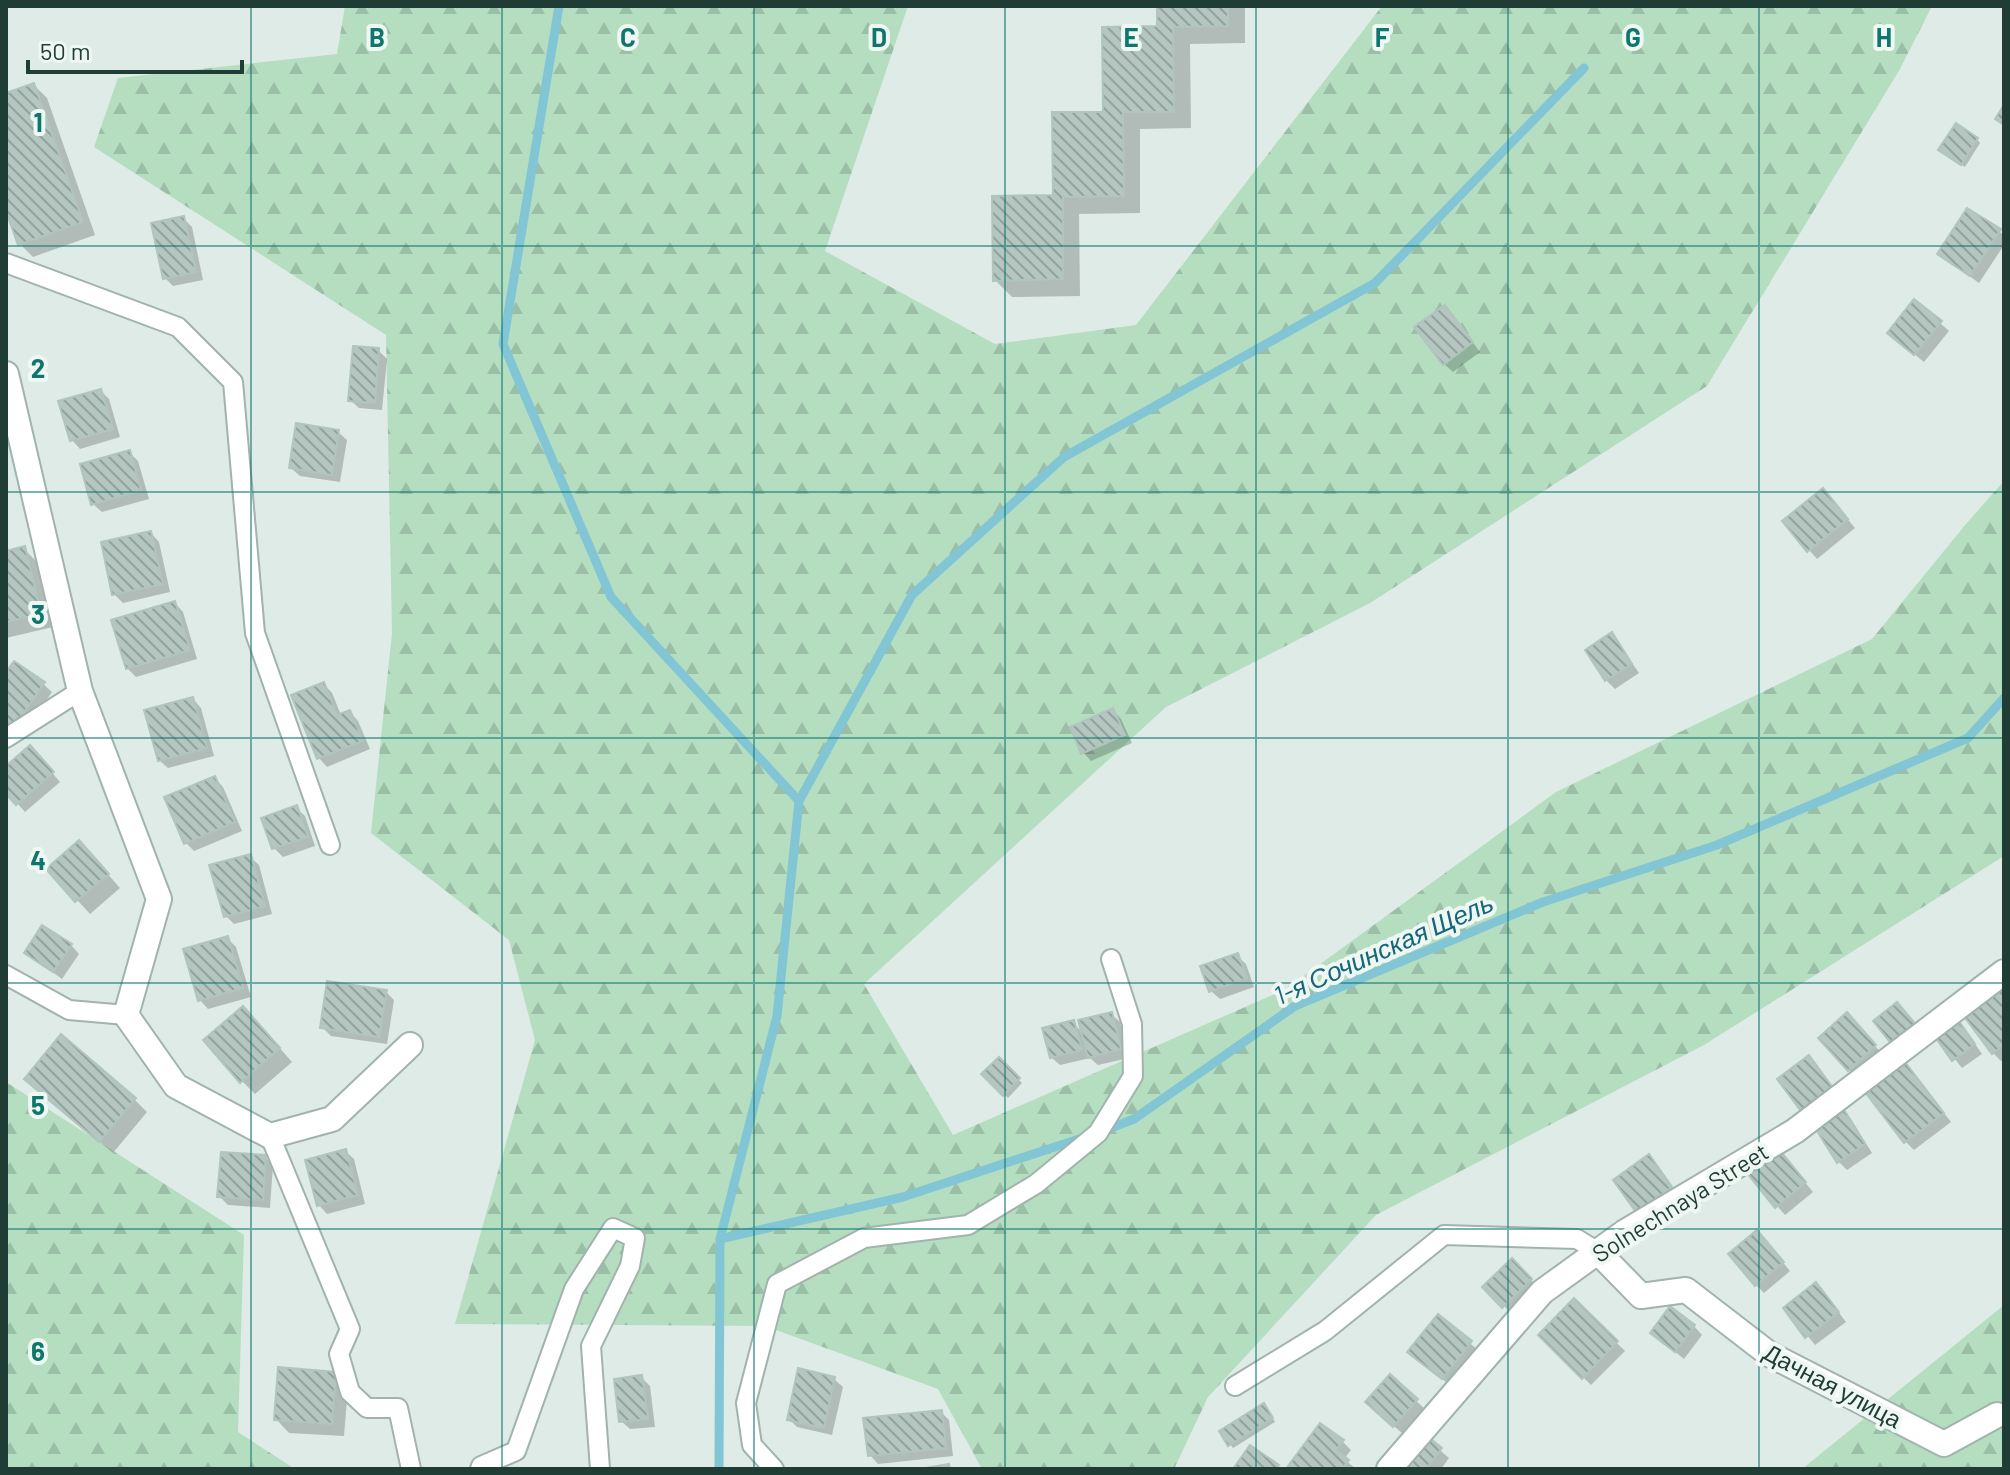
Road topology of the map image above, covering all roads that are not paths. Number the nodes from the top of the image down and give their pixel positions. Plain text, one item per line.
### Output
1 (6, 263) edge
2 (6, 374) edge
3 (80, 691) junction
4 (6, 738) edge
5 (330, 845) dead end
6 (1111, 959) dead end
7 (2004, 972) edge
8 (6, 975) edge
9 (126, 1015) junction
10 (410, 1045) dead end
11 (270, 1136) junction
12 (1598, 1252) junction
13 (1235, 1386) dead end
14 (1997, 1415) dead end
15 (411, 1469) edge
16 (480, 1469) edge
17 (600, 1469) edge
18 (774, 1469) edge
19 (1389, 1469) edge

1 - 5 lane
2 - 3 street
3 - 4 lane
3 - 9 street
6 - 18 lane
7 - 12 street, Solnechnaya Street
8 - 9 lane
9 - 11 street
10 - 11 street
11 - 15 lane
12 - 13 lane
12 - 14 street, Дачная улица
12 - 19 street, Solnechnaya Street
16 - 17 lane

